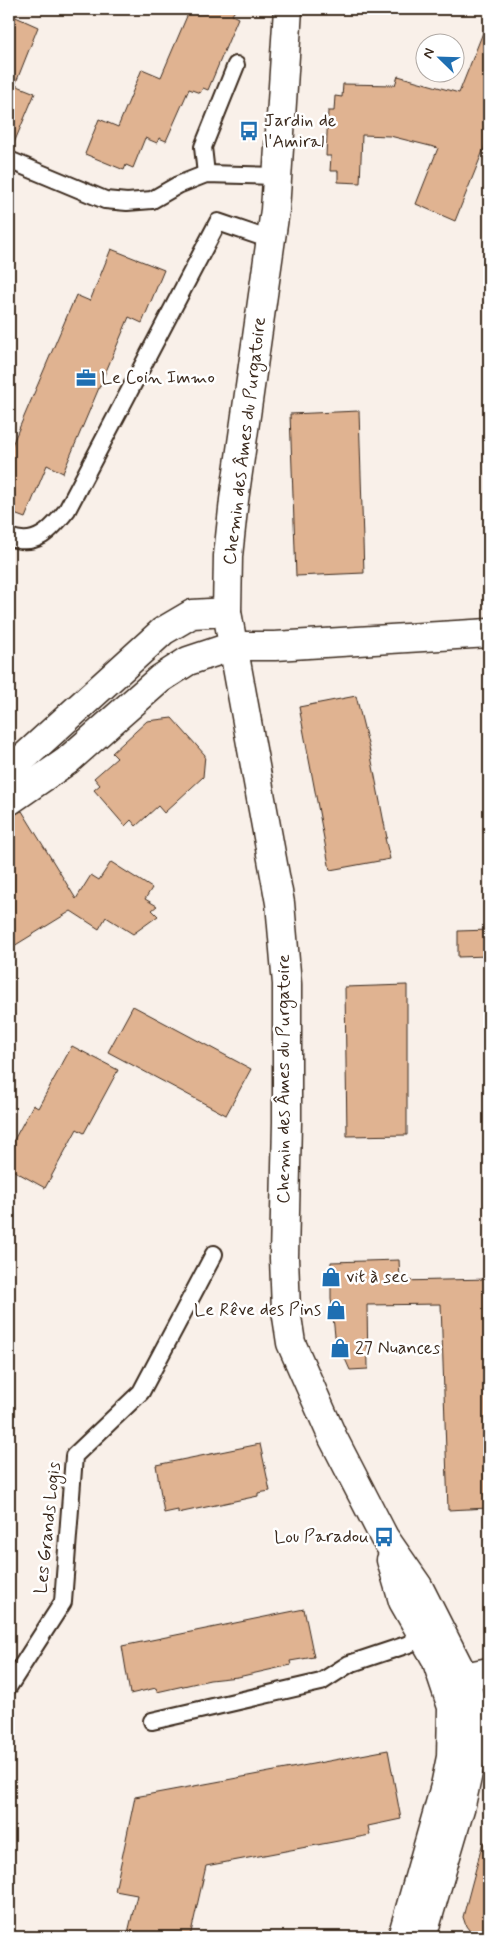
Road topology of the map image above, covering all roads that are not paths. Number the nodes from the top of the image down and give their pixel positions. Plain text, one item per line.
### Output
1 (288, 9) edge
2 (236, 65) dead end
3 (9, 160) edge
4 (206, 174) junction
5 (277, 176) junction
6 (270, 240) junction
7 (9, 537) edge
8 (227, 612) junction
9 (489, 633) edge
10 (233, 646) junction
11 (9, 772) edge
12 (9, 801) edge
13 (214, 1254) dead end
14 (431, 1632) junction
15 (9, 1686) edge
16 (464, 1688) edge
17 (152, 1721) dead end
18 (484, 1722) edge
19 (402, 1937) edge
20 (422, 1937) edge

1 - 5 street, Chemin des Âmes du Purgatoire
2 - 4 lane
3 - 4 lane
4 - 5 lane
5 - 6 street, Chemin des Âmes du Purgatoire
6 - 7 lane
6 - 8 street, Chemin des Âmes du Purgatoire
8 - 10 street, Chemin des Âmes du Purgatoire
8 - 11 street
9 - 10 street
10 - 12 street
10 - 14 street, Chemin des Âmes du Purgatoire
13 - 15 lane, Les Grands Logis
14 - 16 street, Chemin des Âmes du Purgatoire
14 - 17 lane
16 - 18 street, Chemin des Âmes du Purgatoire
16 - 19 street, Chemin des Âmes du Purgatoire
18 - 20 street, Chemin des Âmes du Purgatoire

